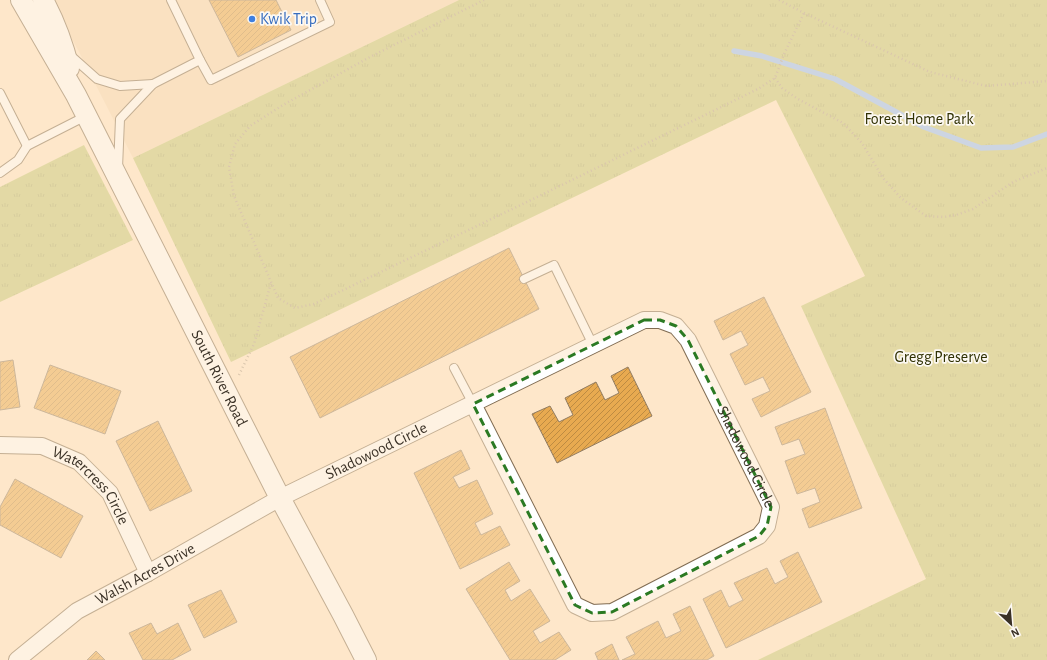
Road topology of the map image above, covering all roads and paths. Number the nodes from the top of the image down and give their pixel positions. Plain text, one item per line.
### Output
1 (21, 0) edge
2 (43, 0) edge
3 (171, 0) edge
4 (320, 0) edge
5 (484, 0) edge
6 (779, 0) edge
7 (804, 13) junction
8 (65, 50) junction
9 (200, 60) junction
10 (775, 78) junction
11 (1047, 81) edge
12 (153, 84) junction
13 (0, 93) edge
14 (76, 95) junction
15 (87, 116) junction
16 (27, 146) junction
17 (1047, 168) edge
18 (0, 173) edge
19 (118, 177) junction
20 (524, 279) dead end
21 (272, 283) junction
22 (593, 345) junction
23 (454, 368) dead end
24 (229, 397) junction
25 (473, 404) junction
26 (0, 445) edge
27 (280, 498) junction
28 (148, 573) junction
29 (17, 660) edge
30 (366, 660) edge

1 - 14 street, South River Road
2 - 8 street, South River Road
3 - 9 lane
4 - 9 lane
5 - 21 path
6 - 7 path
7 - 10 path
7 - 11 path
8 - 12 lane
8 - 14 street, South River Road
9 - 12 lane
10 - 17 path
10 - 21 path
12 - 19 lane
13 - 16 lane
14 - 15 street, South River Road
15 - 16 lane
15 - 19 street, South River Road
16 - 18 lane
19 - 24 street, South River Road
20 - 22 lane
21 - 24 path
22 - 25 street, Shadowood Circle
22 - 25 street, Shadowood Circle
23 - 25 lane
24 - 27 street, South River Road
25 - 27 street, Shadowood Circle
26 - 28 street, Watercress Circle
27 - 28 street, Walsh Acres Drive
27 - 30 street, South River Road
28 - 29 street, Walsh Acres Drive

